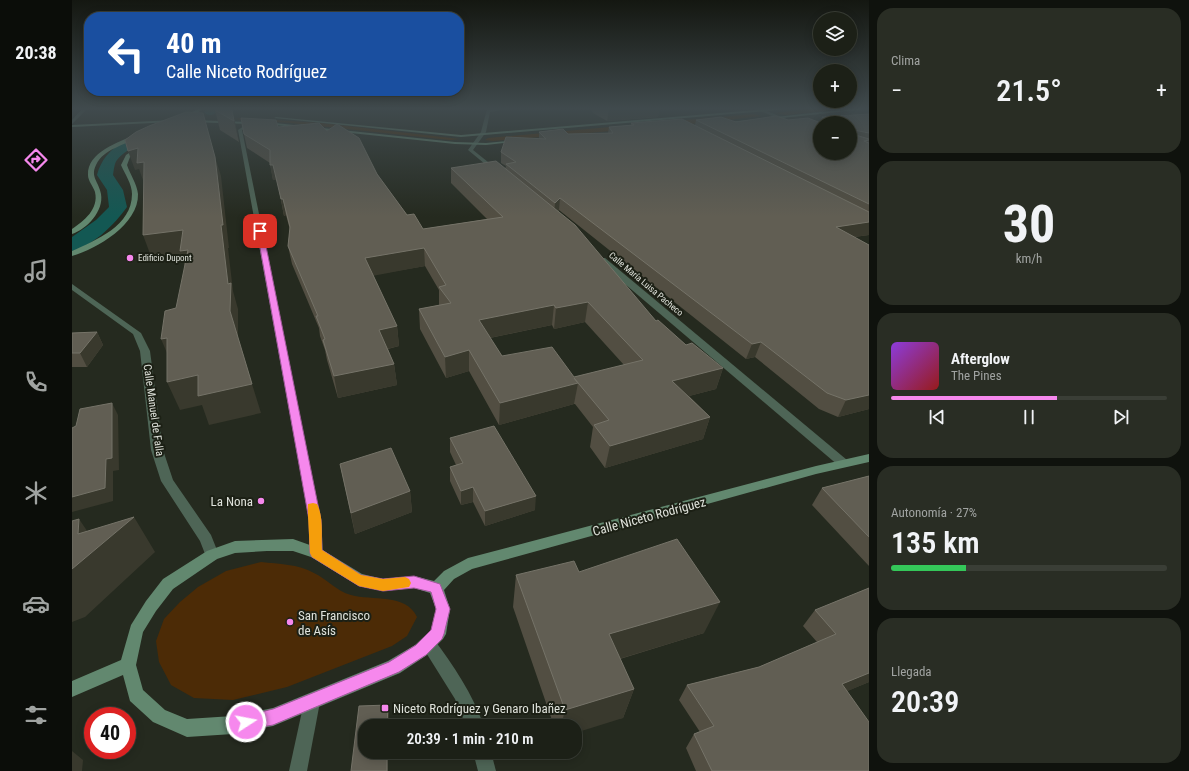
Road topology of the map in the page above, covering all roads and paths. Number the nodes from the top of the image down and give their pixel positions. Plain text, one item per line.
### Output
1 (117, 145) edge
2 (144, 145) edge
3 (243, 145) edge
4 (473, 145) edge
5 (501, 175) edge
6 (72, 232) edge
7 (72, 254) edge
8 (597, 256) edge
9 (72, 286) edge
10 (869, 458) edge
11 (843, 463) junction
12 (316, 553) junction
13 (212, 555) junction
14 (436, 588) junction
15 (428, 643) junction
16 (128, 665) junction
17 (72, 689) edge
18 (312, 702) junction
19 (472, 719) edge
20 (484, 759) edge
21 (298, 771) edge
22 (487, 771) edge

1 - 6 main road
2 - 7 main road
3 - 12 street
4 - 5 street
8 - 11 street, Calle María Luisa Pacheco
9 - 13 street, Calle Manuel de Falla
10 - 11 main road, Calle Niceto Rodríguez
11 - 14 main road, Calle Niceto Rodríguez
12 - 13 main road
12 - 14 main road
13 - 16 main road
14 - 15 main road
15 - 18 main road
15 - 19 street
16 - 17 main road
16 - 18 main road
18 - 21 street
20 - 22 street

